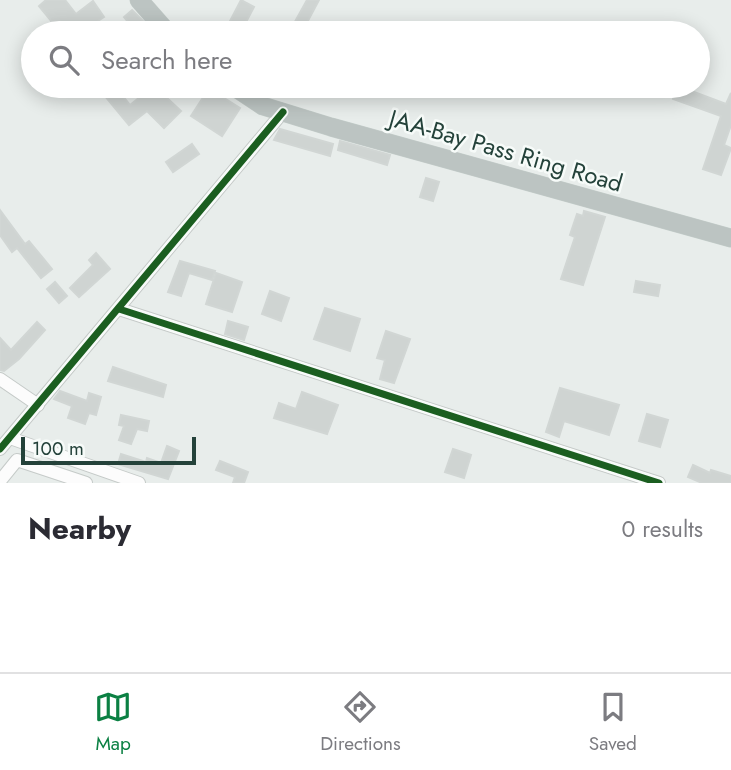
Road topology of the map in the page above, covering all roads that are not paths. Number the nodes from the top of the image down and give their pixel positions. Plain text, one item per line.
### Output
1 (139, 0) edge
2 (156, 21) edge
3 (251, 98) edge
4 (283, 112) junction
5 (731, 238) edge
6 (119, 309) junction
7 (0, 379) edge
8 (38, 405) junction
9 (10, 438) junction
10 (0, 449) edge
11 (0, 481) edge
12 (86, 483) edge
13 (139, 483) edge
14 (659, 483) edge

1 - 2 highway
3 - 4 highway, JAA-Bay Pass Ring Road
4 - 5 highway, JAA-Bay Pass Ring Road
4 - 6 street
6 - 8 street
6 - 14 street
7 - 8 street
8 - 9 street
9 - 10 street
9 - 13 street
11 - 12 street

